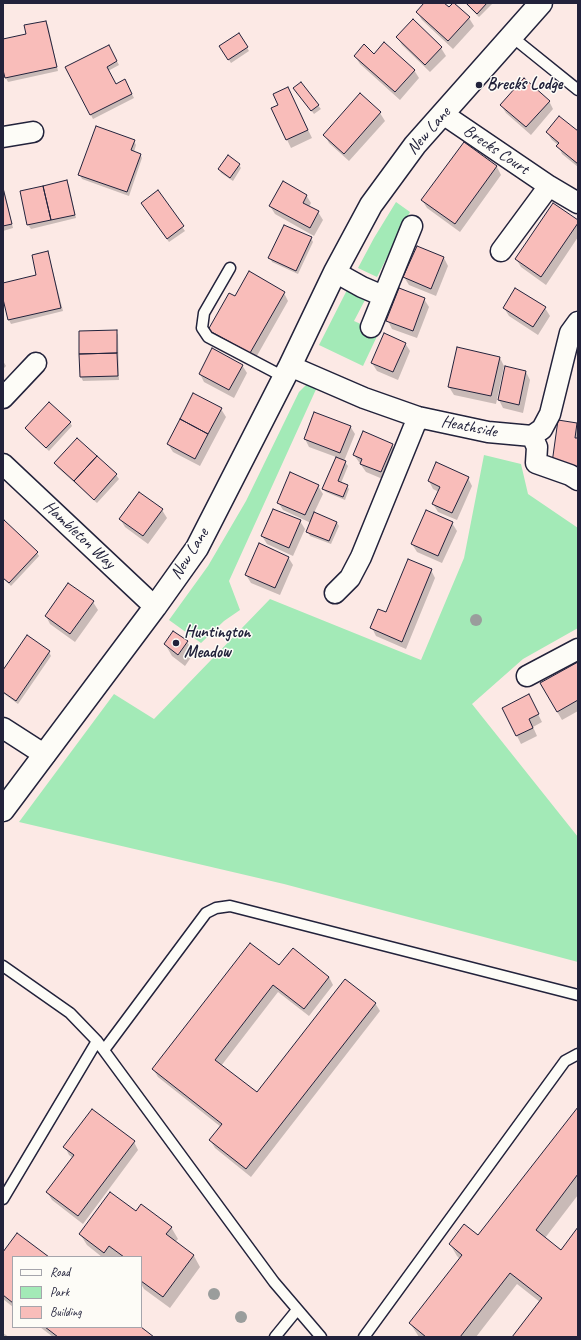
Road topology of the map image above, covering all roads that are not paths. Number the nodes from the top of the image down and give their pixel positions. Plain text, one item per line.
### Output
1 (541, 3) edge
2 (511, 36) junction
3 (578, 90) edge
4 (443, 114) junction
5 (32, 132) dead end
6 (3, 137) edge
7 (549, 186) junction
8 (578, 203) edge
9 (412, 226) dead end
10 (501, 251) dead end
11 (230, 268) dead end
12 (335, 272) junction
13 (383, 296) junction
14 (578, 322) edge
15 (371, 327) dead end
16 (36, 363) dead end
17 (287, 371) junction
18 (3, 398) edge
19 (418, 417) junction
20 (532, 436) junction
21 (3, 464) edge
22 (578, 480) edge
23 (335, 593) dead end
24 (155, 607) junction
25 (578, 649) edge
26 (527, 676) dead end
27 (3, 728) edge
28 (46, 755) junction
29 (3, 810) edge
30 (3, 966) edge
31 (578, 995) edge
32 (97, 1041) junction
33 (104, 1050) junction
34 (578, 1054) edge
35 (3, 1199) edge
36 (297, 1310) junction
37 (275, 1337) edge
38 (321, 1337) edge
39 (364, 1337) edge

1 - 2 street, New Lane
2 - 3 lane
2 - 4 street, New Lane
4 - 7 street, Brecks Court
4 - 12 street, New Lane
5 - 6 street
7 - 8 street, Brecks Court
7 - 10 street
9 - 13 street
11 - 17 lane
12 - 13 street
12 - 17 street, New Lane
13 - 15 street
14 - 20 street
16 - 18 street
17 - 19 street, Heathside
17 - 24 street, New Lane
19 - 20 street, Heathside
19 - 23 street
20 - 22 street
21 - 24 street, Hambleton Way
24 - 28 street, New Lane
25 - 26 street
27 - 28 street
28 - 29 street, New Lane
30 - 32 lane
31 - 33 lane
32 - 33 lane
32 - 35 lane
33 - 36 lane
34 - 39 lane
36 - 37 lane
36 - 38 lane

